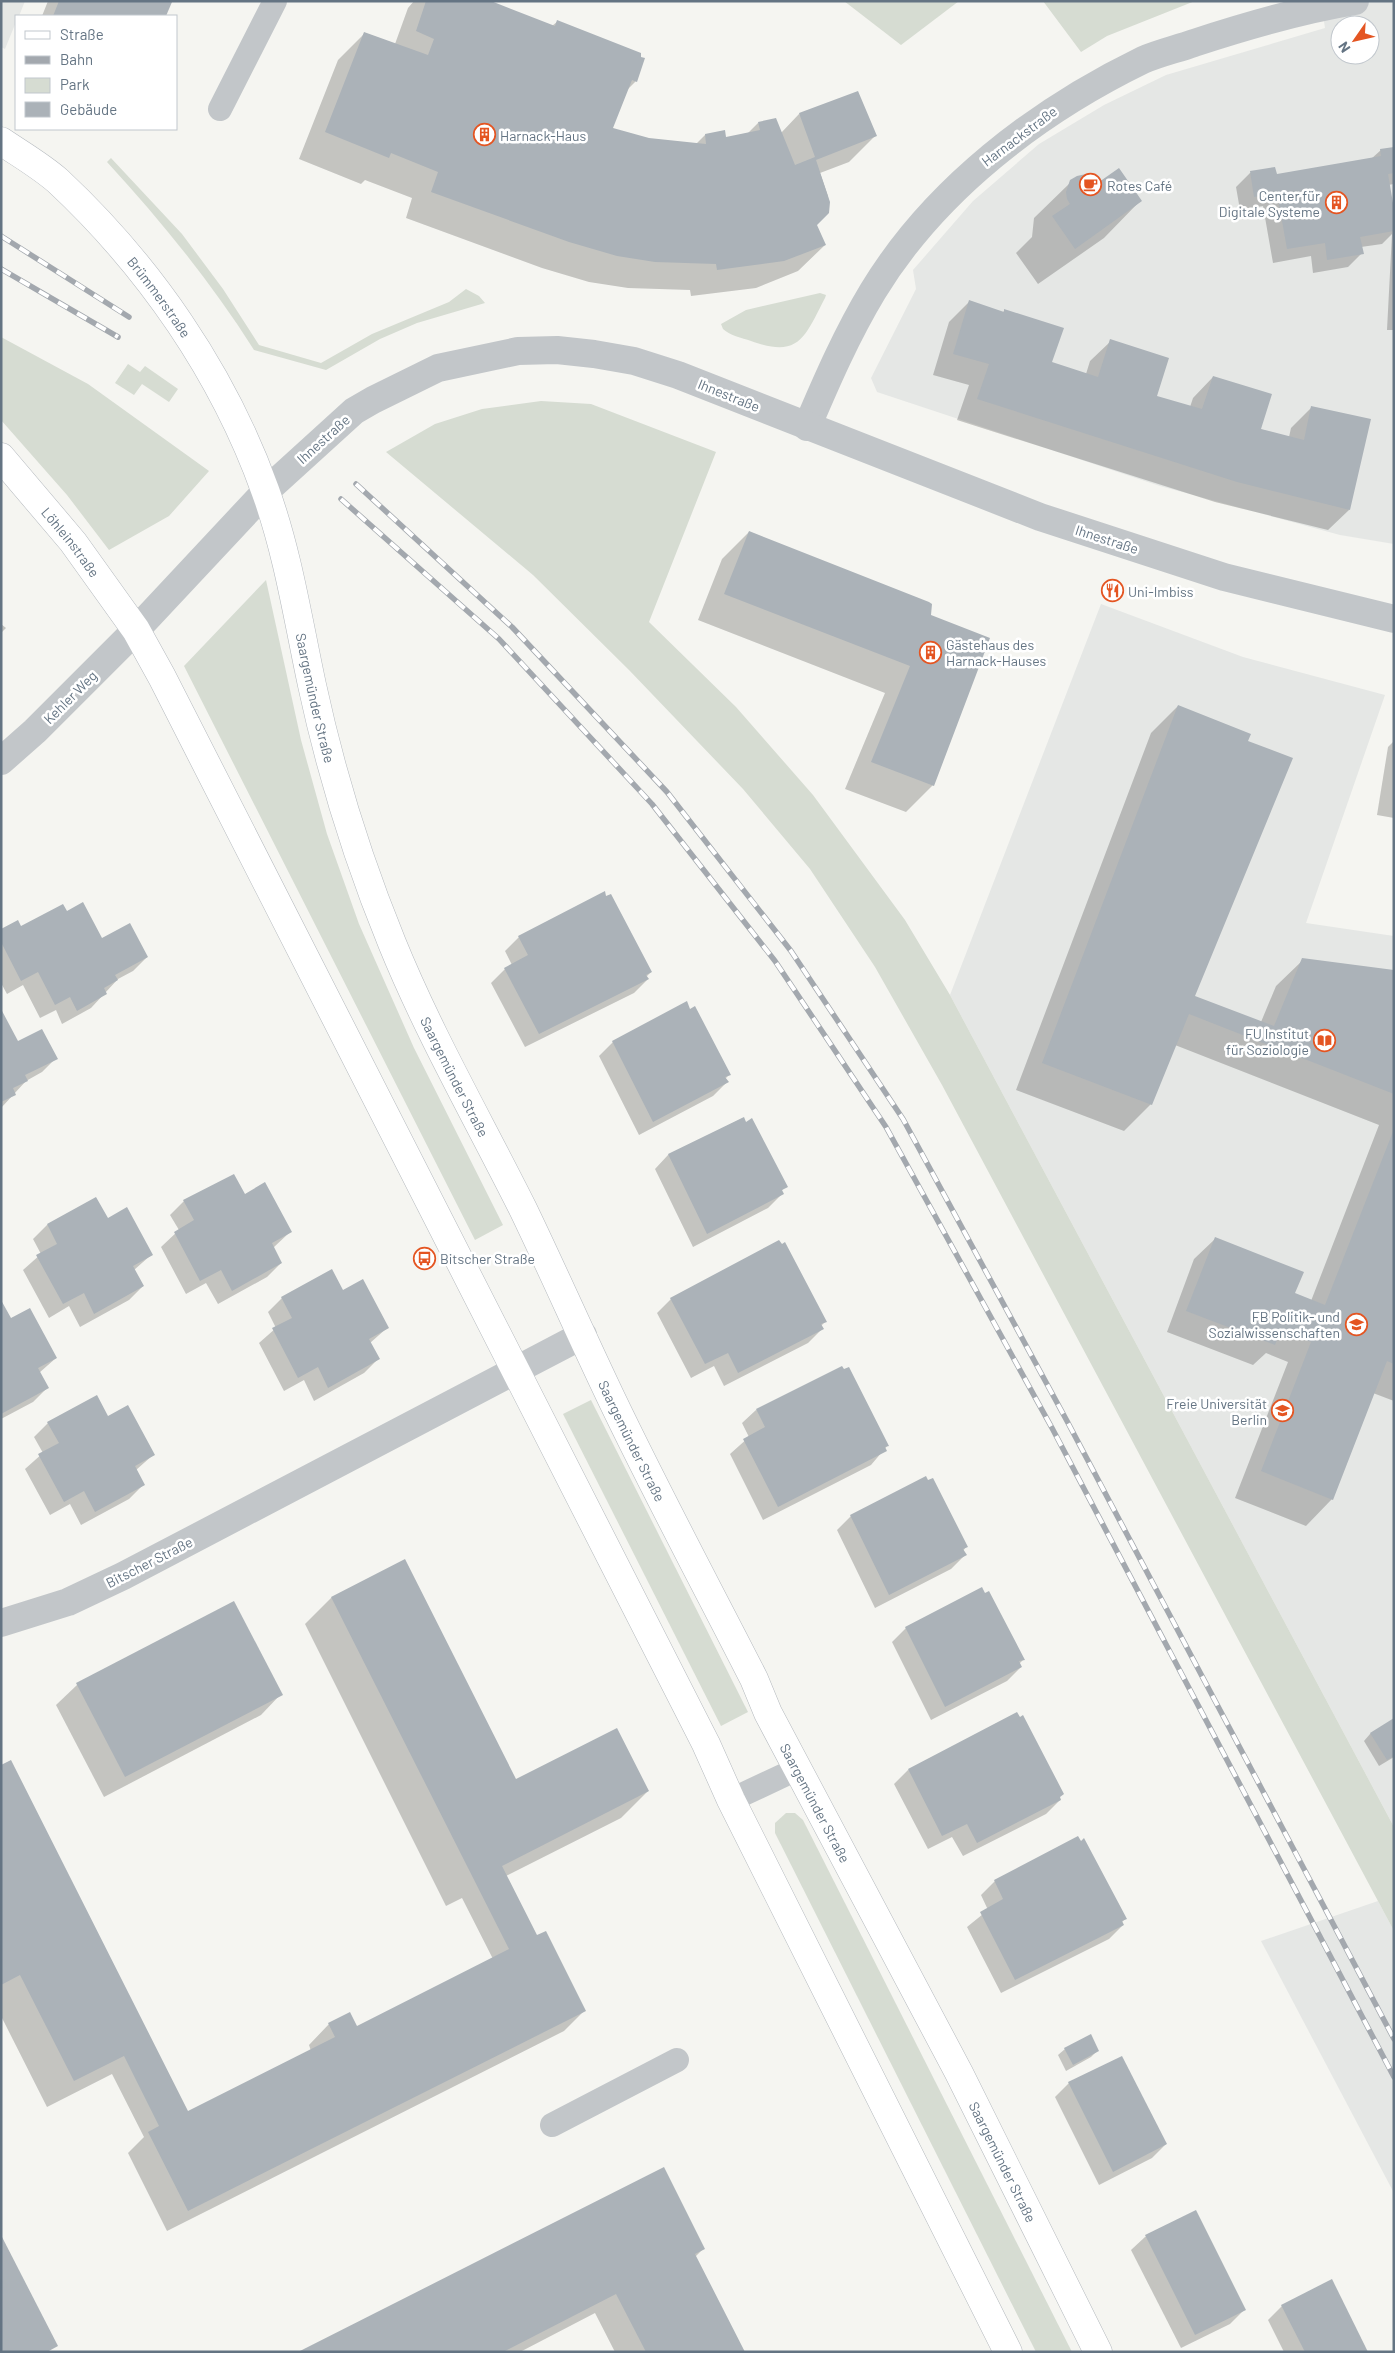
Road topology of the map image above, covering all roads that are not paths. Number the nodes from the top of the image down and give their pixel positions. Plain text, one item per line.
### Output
1 (275, 1) edge
2 (1355, 1) edge
3 (220, 109) dead end
4 (1, 141) edge
5 (807, 426) junction
6 (1, 457) edge
7 (266, 491) junction
8 (1394, 619) edge
9 (136, 630) junction
10 (1, 761) edge
11 (583, 1335) junction
12 (516, 1370) junction
13 (1, 1623) edge
14 (797, 1769) junction
15 (731, 1800) junction
16 (677, 2060) dead end
17 (552, 2125) dead end
18 (1008, 2352) edge
19 (1098, 2352) edge

1 - 3 lane
2 - 5 street, Harnackstraße
4 - 7 main road, Brümmerstraße
5 - 7 street, Ihnestraße
5 - 8 street, Ihnestraße
6 - 9 main road, Löhleinstraße
7 - 9 street, Ihnestraße
7 - 11 main road, Saargemünder Straße
9 - 10 street, Kehler Weg
9 - 12 main road
11 - 12 street, Bitscher Straße
11 - 14 main road, Saargemünder Straße
12 - 13 street, Bitscher Straße
12 - 15 main road
14 - 15 lane
14 - 19 main road, Saargemünder Straße
15 - 18 main road
16 - 17 lane

